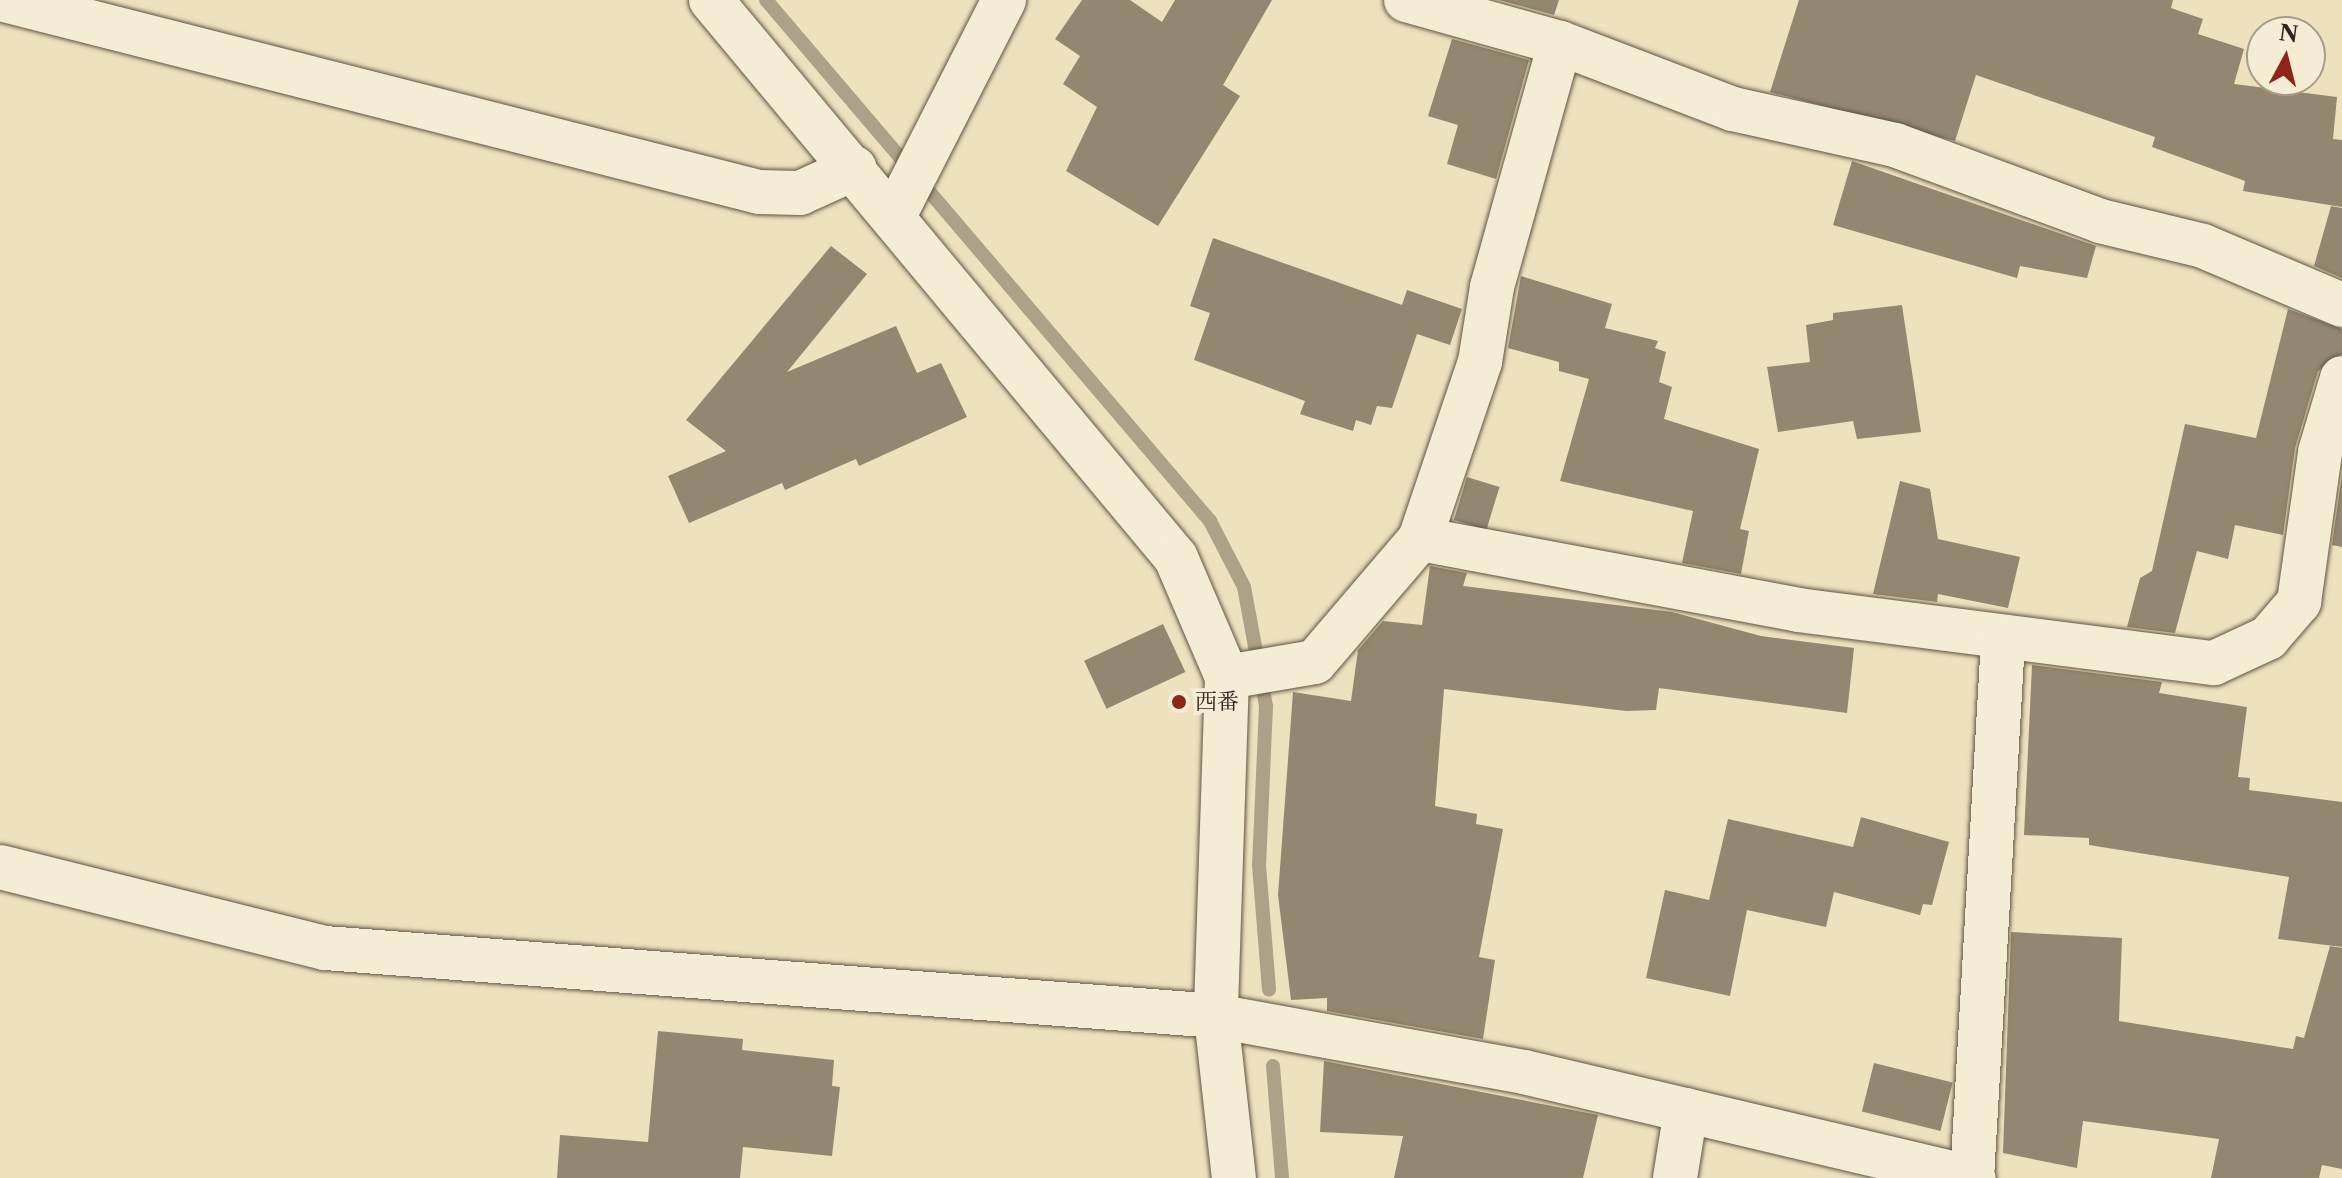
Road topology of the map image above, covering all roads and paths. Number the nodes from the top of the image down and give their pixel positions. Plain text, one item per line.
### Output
1 (4, 0) edge
2 (711, 0) edge
3 (1004, 0) edge
4 (1406, 0) edge
5 (1560, 43) junction
6 (855, 168) junction
7 (900, 205) junction
8 (2342, 305) edge
9 (2342, 378) edge
10 (1420, 539) junction
11 (2003, 641) junction
12 (1237, 675) junction
13 (0, 867) edge
14 (1216, 1016) junction
15 (1686, 1110) junction
16 (1234, 1178) edge
17 (1675, 1178) edge
18 (1973, 1178) edge

1 - 6 street
2 - 6 street
3 - 7 street
4 - 5 street
5 - 8 street
5 - 10 street
6 - 7 street
7 - 12 street
9 - 11 street
10 - 11 street
10 - 12 street
11 - 18 street
12 - 14 street
13 - 14 street
14 - 15 street
14 - 16 street
15 - 17 street
15 - 18 street

